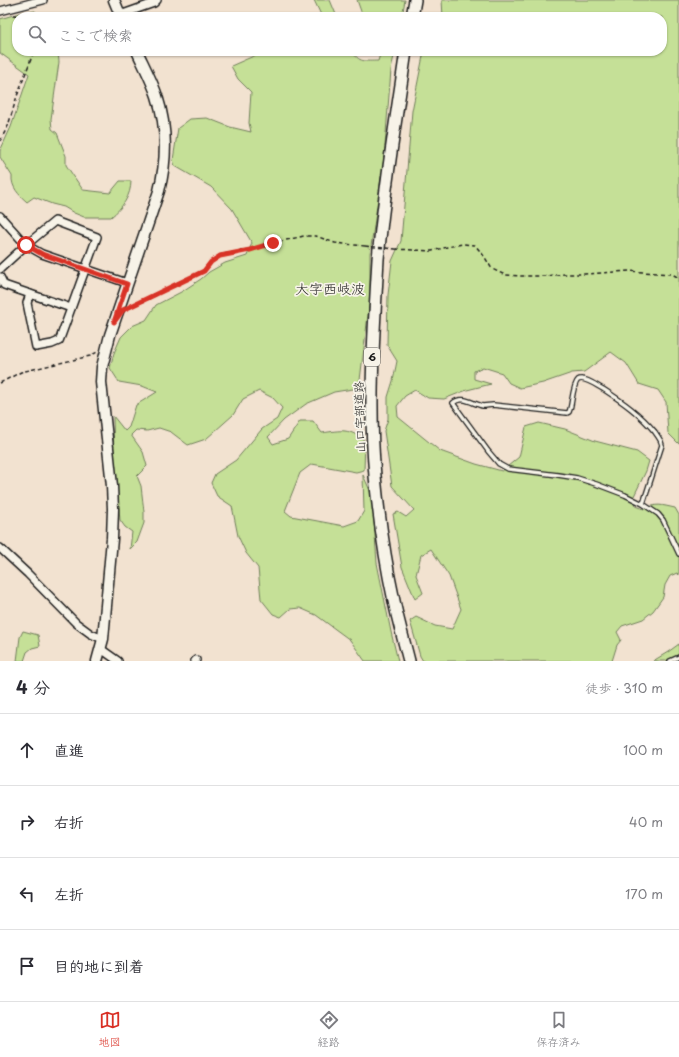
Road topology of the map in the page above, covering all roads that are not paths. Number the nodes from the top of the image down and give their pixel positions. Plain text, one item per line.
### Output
1 (43, 0) edge
2 (114, 0) edge
3 (157, 0) edge
4 (415, 0) edge
5 (0, 11) edge
6 (119, 12) edge
7 (131, 12) edge
8 (413, 12) edge
9 (139, 56) edge
10 (405, 56) edge
11 (0, 216) edge
12 (26, 245) junction
13 (0, 268) edge
14 (86, 269) junction
15 (0, 277) edge
16 (127, 284) junction
17 (30, 294) junction
18 (71, 308) junction
19 (643, 504) junction
20 (0, 548) edge
21 (679, 554) edge
22 (103, 639) junction
23 (101, 650) junction
24 (679, 657) edge
25 (97, 661) edge
26 (118, 661) edge
27 (409, 661) edge
28 (670, 661) edge

1 - 5 street
2 - 6 street
3 - 7 street
4 - 8 main road
9 - 16 street
10 - 27 main road, 山口宇部道路 / 6
11 - 12 street
12 - 13 street
12 - 14 street
12 - 14 street
14 - 16 street
14 - 18 street
15 - 17 street
16 - 22 street
17 - 18 street
17 - 18 street
19 - 19 lane
19 - 21 lane
20 - 22 street
22 - 23 street
23 - 25 street
23 - 26 street
24 - 28 lane

